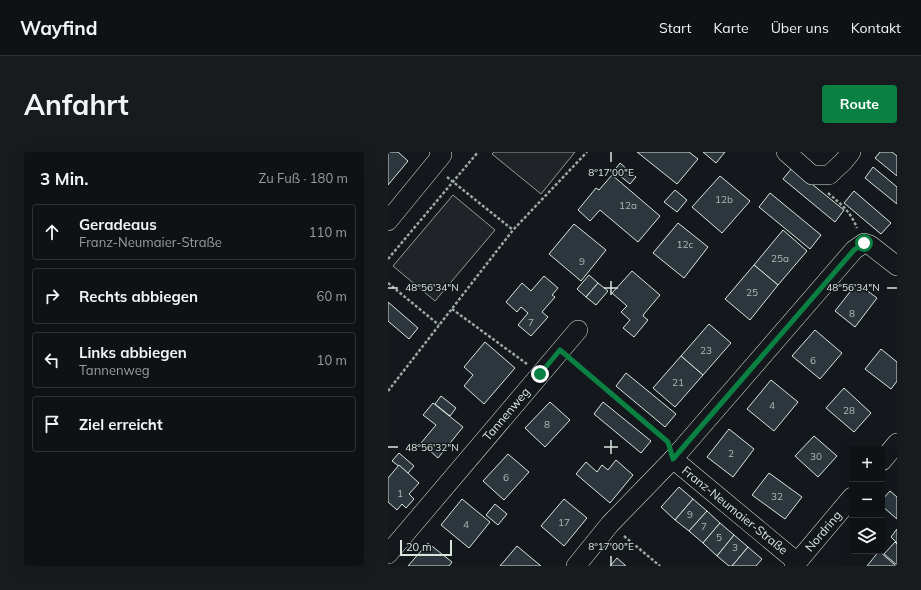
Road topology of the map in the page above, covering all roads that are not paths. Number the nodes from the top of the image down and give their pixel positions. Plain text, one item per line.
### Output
1 (786, 152) edge
2 (851, 152) edge
3 (436, 159) edge
4 (388, 221) edge
5 (897, 266) edge
6 (578, 330) dead end
7 (673, 459) junction
8 (849, 501) edge
9 (388, 554) edge
10 (796, 564) edge
11 (576, 566) edge

1 - 2 street
3 - 4 street
5 - 7 street, Franz-Neumaier-Straße
6 - 9 street, Tannenweg
7 - 10 street, Franz-Neumaier-Straße
7 - 11 street, Franz-Neumaier-Straße
8 - 10 street, Nordring

